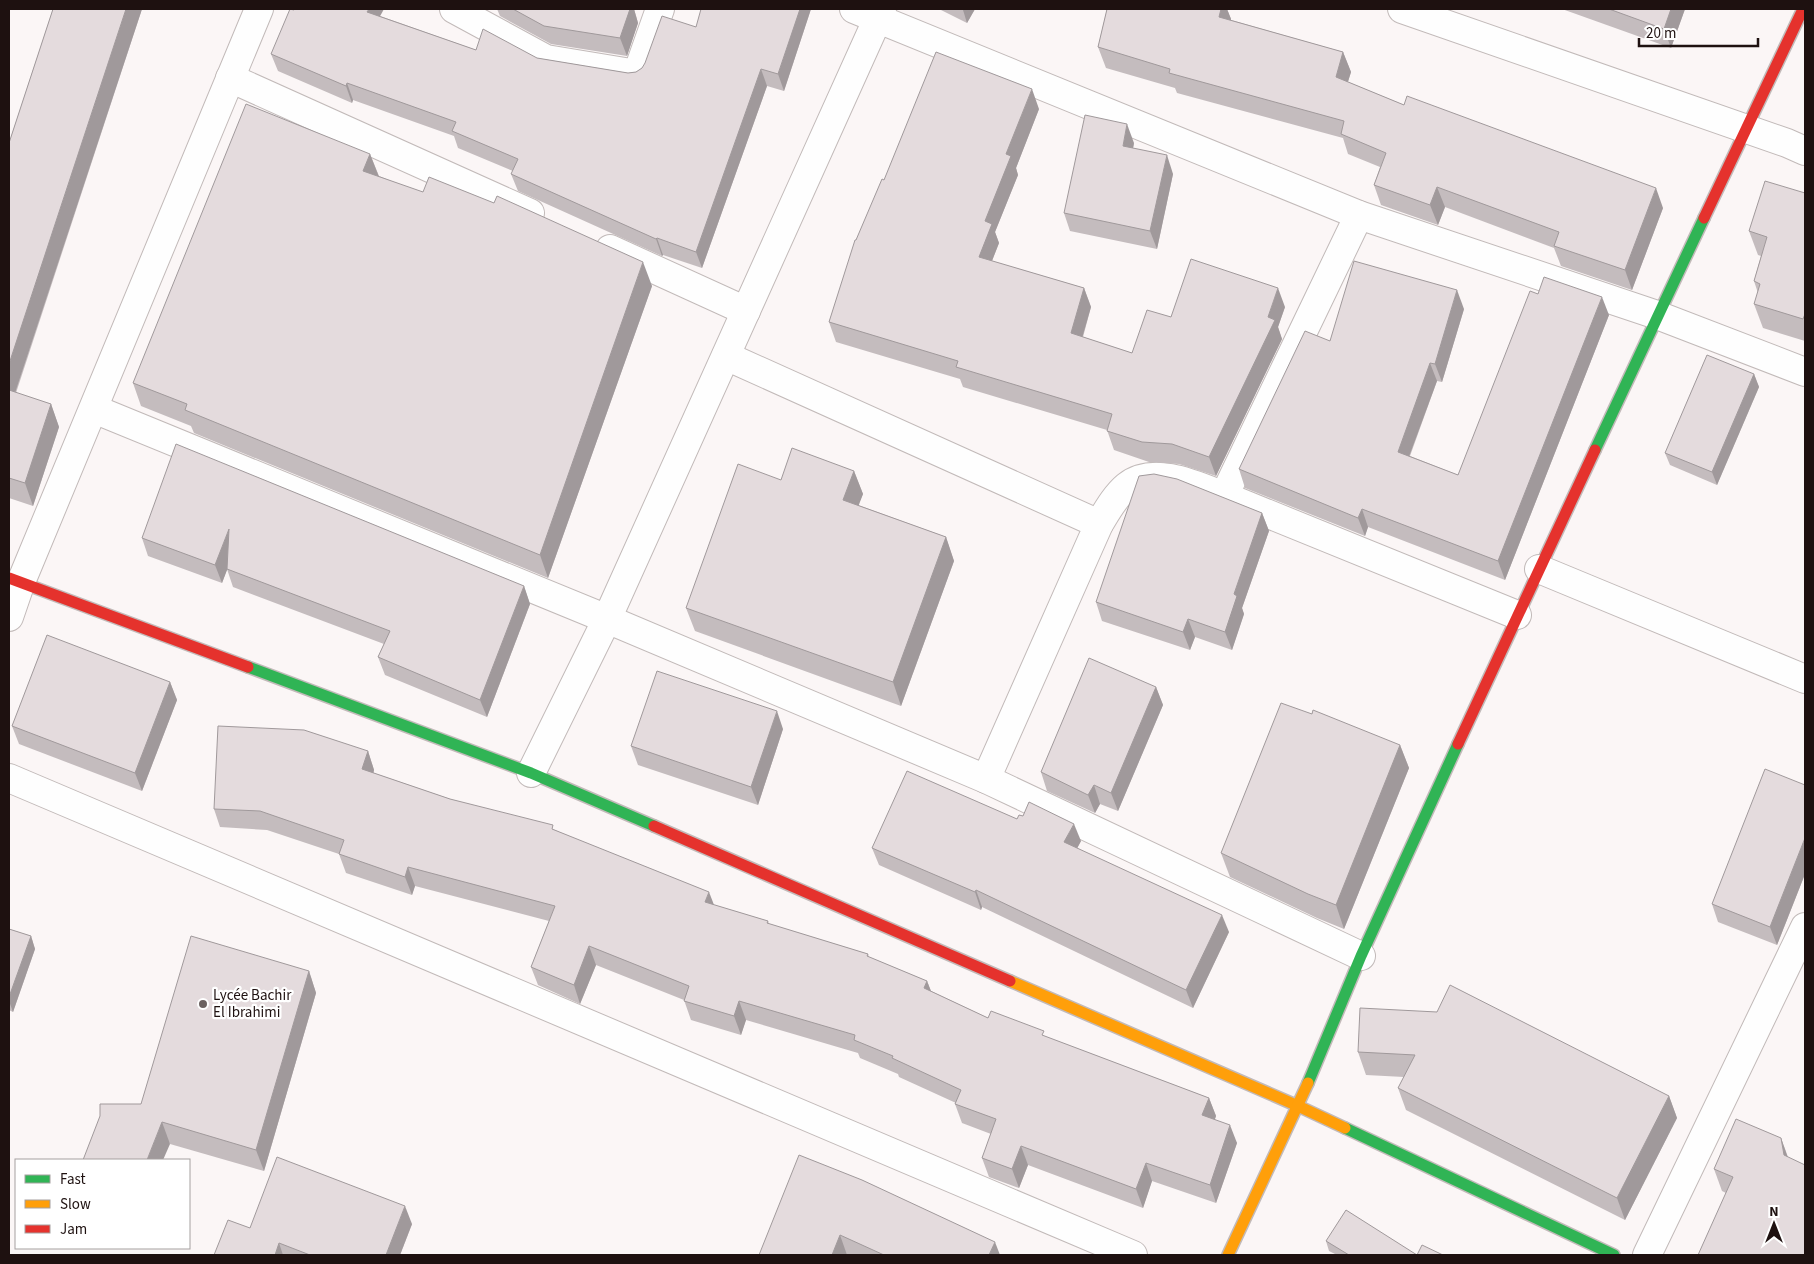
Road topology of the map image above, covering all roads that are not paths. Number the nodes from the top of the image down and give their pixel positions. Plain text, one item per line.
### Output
1 (259, 9) edge
2 (454, 9) edge
3 (660, 9) edge
4 (1402, 9) edge
5 (1803, 9) edge
6 (871, 12) edge
7 (230, 78) junction
8 (1746, 130) junction
9 (1805, 151) edge
10 (1359, 214) junction
11 (556, 225) edge
12 (583, 237) edge
13 (746, 311) junction
14 (1657, 315) junction
15 (726, 356) junction
16 (1805, 372) edge
17 (94, 409) junction
18 (1224, 496) junction
19 (1099, 524) junction
20 (1539, 569) junction
21 (15, 580) edge
22 (1517, 615) junction
23 (9, 617) edge
24 (607, 619) junction
25 (1805, 679) edge
26 (531, 773) junction
27 (9, 778) edge
28 (986, 779) junction
29 (1805, 926) edge
30 (1361, 956) junction
31 (1298, 1106) junction
32 (1133, 1255) edge
33 (1228, 1255) edge
34 (1614, 1255) edge
35 (1647, 1255) edge

1 - 7 street
2 - 3 street
4 - 8 street
5 - 8 street
6 - 10 street
6 - 13 street
7 - 11 street
7 - 17 street
8 - 9 street
8 - 14 street
10 - 14 street
10 - 18 street
12 - 13 street
13 - 15 street
14 - 16 street
14 - 20 street
15 - 19 street
15 - 24 street
17 - 21 street
17 - 24 street
18 - 19 street
18 - 22 street
19 - 28 street
20 - 22 street
20 - 25 street
21 - 23 street
21 - 26 street
22 - 30 street
24 - 26 street
24 - 28 street
26 - 31 street
27 - 32 street
28 - 30 street
29 - 35 street
30 - 31 street
31 - 33 street
31 - 34 street

